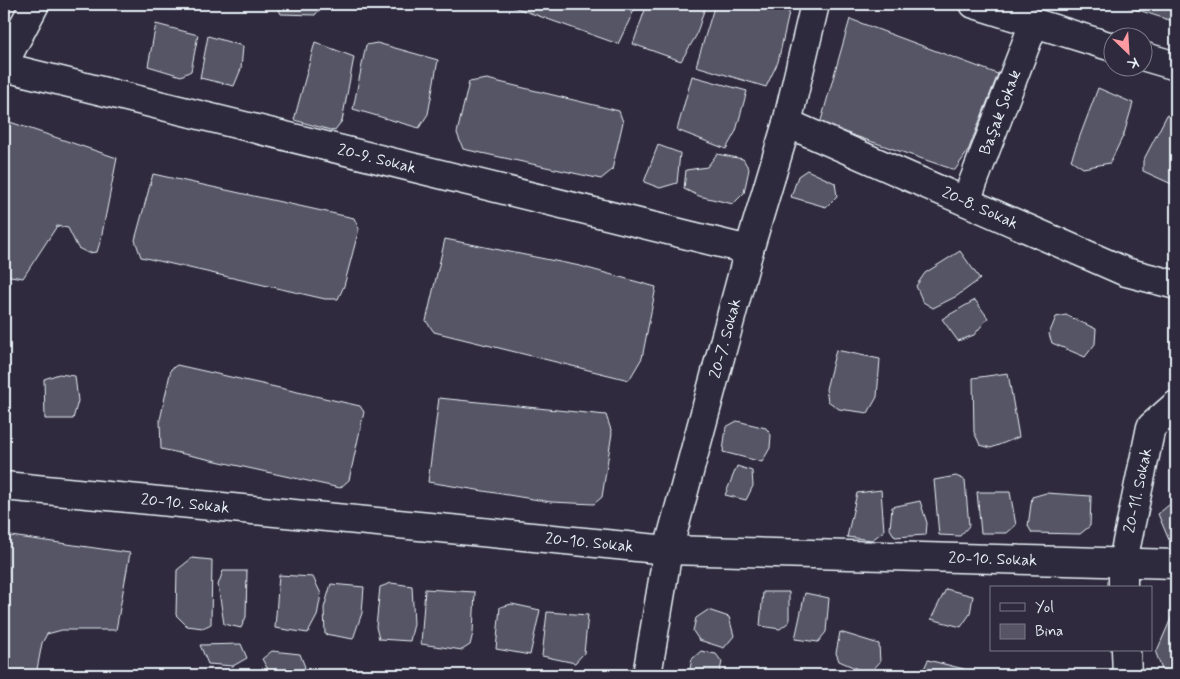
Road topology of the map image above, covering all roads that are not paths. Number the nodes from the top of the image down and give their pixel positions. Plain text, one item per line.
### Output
1 (34, 4) edge
2 (815, 4) edge
3 (974, 4) edge
4 (1034, 23) junction
5 (1102, 44) edge
6 (1152, 59) edge
7 (4, 65) edge
8 (1176, 66) edge
9 (787, 123) junction
10 (966, 201) junction
11 (749, 250) junction
12 (1176, 284) edge
13 (1176, 405) edge
14 (4, 486) edge
15 (668, 550) junction
16 (1176, 564) edge
17 (1123, 575) edge
18 (1126, 652) edge
19 (647, 675) edge
20 (1127, 675) edge

1 - 7 street
2 - 9 street, 20-7. Sokak
3 - 4 street
4 - 5 street
4 - 10 street, Başak Sokak
6 - 8 street
7 - 11 street, 20-9. Sokak
9 - 10 street, 20-8. Sokak
9 - 11 street, 20-7. Sokak
10 - 12 street, 20-8. Sokak
11 - 15 street, 20-7. Sokak
13 - 17 street, 20-11. Sokak
14 - 15 street, 20-10. Sokak
15 - 17 street, 20-10. Sokak
15 - 19 street, 20-7. Sokak
16 - 17 street, 20-10. Sokak
18 - 20 street

